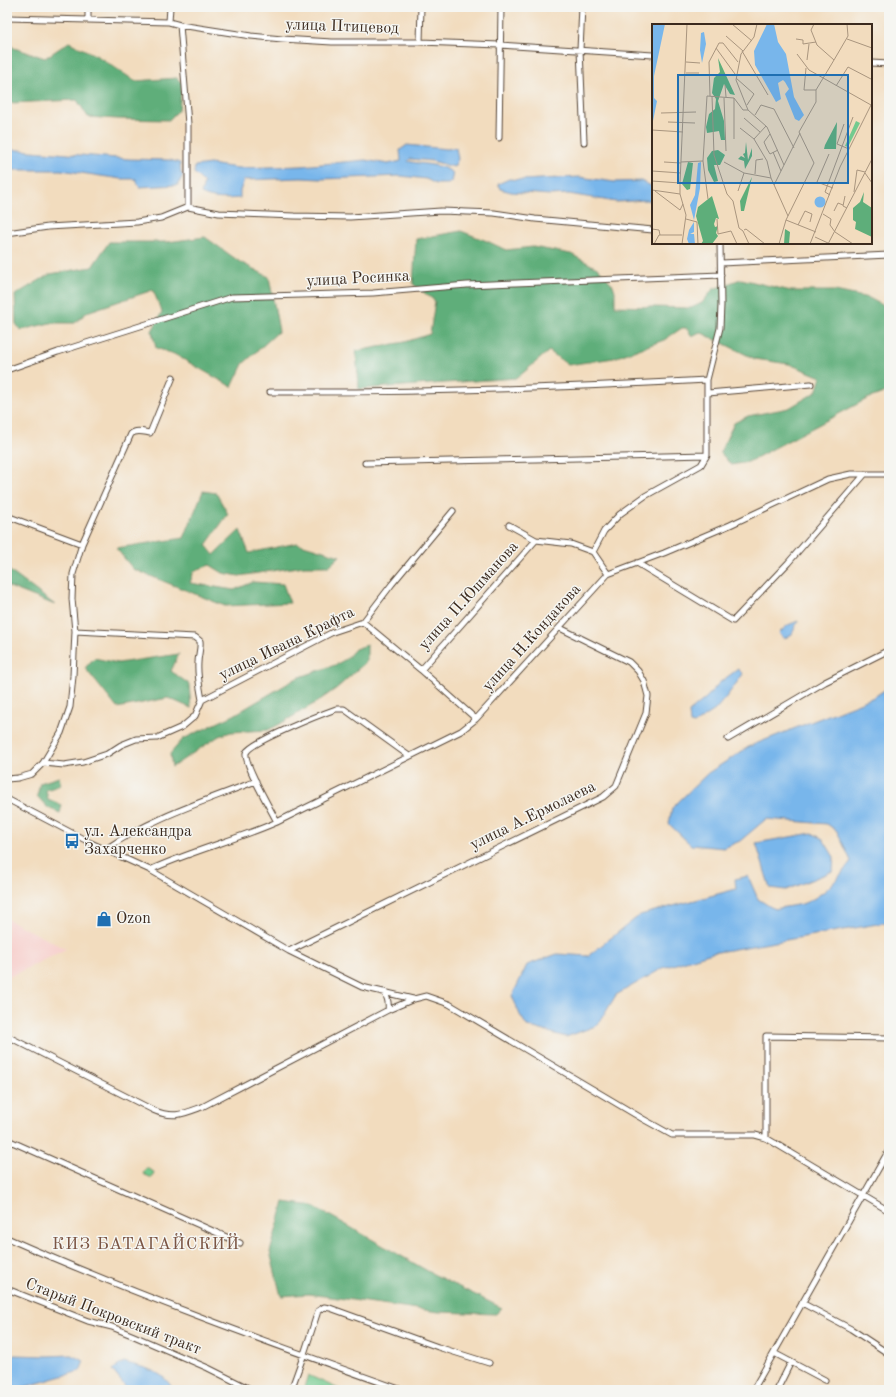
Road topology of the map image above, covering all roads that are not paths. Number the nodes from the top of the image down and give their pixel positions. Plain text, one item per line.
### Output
1 (88, 7) edge
2 (170, 7) edge
3 (421, 7) edge
4 (501, 7) edge
5 (582, 7) edge
6 (7, 18) edge
7 (88, 20) junction
8 (169, 22) junction
9 (180, 25) junction
10 (420, 42) junction
11 (500, 45) junction
12 (580, 50) junction
13 (652, 55) edge
14 (872, 63) edge
15 (889, 64) edge
16 (499, 138) dead end
17 (584, 142) dead end
18 (188, 207) junction
19 (652, 230) edge
20 (7, 233) edge
21 (720, 244) edge
22 (889, 255) edge
23 (721, 262) junction
24 (721, 275) junction
25 (7, 370) edge
26 (173, 377) dead end
27 (707, 380) junction
28 (811, 384) dead end
29 (270, 392) dead end
30 (708, 393) junction
31 (707, 455) junction
32 (365, 462) dead end
33 (865, 474) junction
34 (889, 474) edge
35 (454, 511) dead end
36 (7, 516) edge
37 (509, 525) dead end
38 (536, 540) junction
39 (82, 544) junction
40 (593, 552) junction
41 (637, 563) junction
42 (608, 574) junction
43 (363, 622) junction
44 (560, 628) junction
45 (76, 631) junction
46 (889, 650) edge
47 (421, 670) junction
48 (202, 700) junction
49 (476, 719) junction
50 (728, 739) dead end
51 (409, 756) junction
52 (44, 762) junction
53 (7, 779) edge
54 (256, 781) junction
55 (7, 798) edge
56 (277, 822) junction
57 (106, 849) junction
58 (150, 870) junction
59 (289, 951) junction
60 (384, 992) junction
61 (414, 999) junction
62 (388, 1010) junction
63 (7, 1036) edge
64 (889, 1038) edge
65 (766, 1138) junction
66 (8, 1140) edge
67 (7, 1148) edge
68 (889, 1150) edge
69 (862, 1196) junction
70 (889, 1211) edge
71 (7, 1238) edge
72 (240, 1243) dead end
73 (7, 1289) edge
74 (802, 1303) junction
75 (774, 1353) junction
76 (304, 1354) junction
77 (889, 1354) edge
78 (791, 1362) junction
79 (488, 1363) dead end
80 (825, 1380) dead end
81 (252, 1390) edge
82 (291, 1390) edge
83 (402, 1390) edge
84 (753, 1390) edge
85 (777, 1390) edge

1 - 7 street
2 - 8 street
3 - 10 street
4 - 11 street
5 - 12 street
6 - 7 street, улица Птицевод
7 - 8 street, улица Птицевод
8 - 9 street, улица Птицевод
9 - 10 street, улица Птицевод
9 - 18 street
10 - 11 street, улица Птицевод
11 - 12 street, улица Птицевод
11 - 16 street
12 - 13 street, улица Птицевод
12 - 17 street
14 - 15 street
18 - 19 street
18 - 20 street
21 - 23 street
22 - 23 street
23 - 24 street
24 - 25 street, улица Росинка
24 - 27 street
26 - 39 street
27 - 29 street
27 - 30 street
28 - 30 street
30 - 31 street
31 - 32 street
31 - 40 street
33 - 34 street
33 - 41 street
33 - 41 street
35 - 43 street, улица Ивана Крафта
36 - 39 street
37 - 38 street
38 - 40 street
38 - 47 street, улица П.Юшманова
39 - 45 street
40 - 42 street
41 - 42 street
42 - 44 street, улица Н.Кондакова
43 - 47 street
43 - 48 street, улица Ивана Крафта
44 - 49 street, улица Н.Кондакова
44 - 59 street, улица А.Ермолаева
45 - 48 street, улица Ивана Крафта
45 - 52 street
46 - 50 street
47 - 49 street
48 - 52 street
49 - 51 street, улица Н.Кондакова
51 - 54 street
51 - 56 street, улица Н.Кондакова
52 - 53 street
54 - 56 street
54 - 57 street
55 - 57 street
56 - 58 street, улица Н.Кондакова
57 - 58 street
58 - 59 street
59 - 60 street
60 - 61 street
60 - 62 street
61 - 62 street
61 - 65 street
62 - 63 street
64 - 65 street
65 - 69 street
66 - 67 street
66 - 72 street
68 - 69 street
69 - 70 street
69 - 74 street
71 - 76 street
73 - 81 street, Старый Покровский тракт
74 - 75 street
74 - 77 street
75 - 78 street
75 - 84 street
76 - 79 street
76 - 82 street
76 - 83 street
78 - 80 street
78 - 85 street

